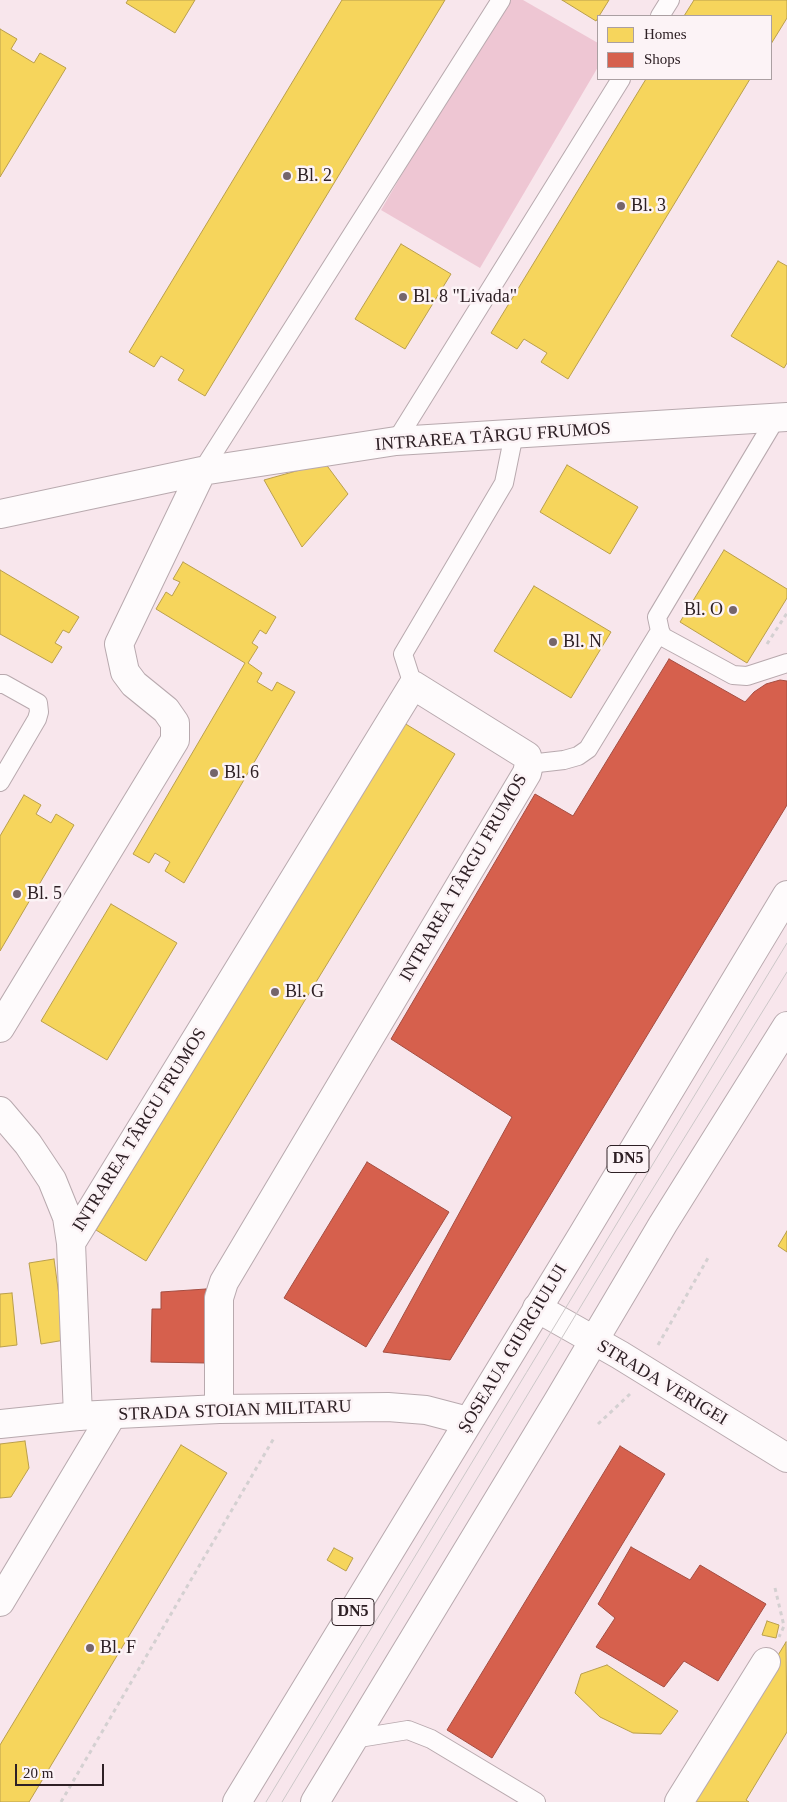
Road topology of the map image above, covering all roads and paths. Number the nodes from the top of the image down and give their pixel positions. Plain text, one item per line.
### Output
1 (501, 0) edge
2 (670, 0) edge
3 (661, 15) edge
4 (620, 80) edge
5 (782, 417) edge
6 (514, 434) junction
7 (396, 441) junction
8 (202, 471) junction
9 (0, 514) edge
10 (660, 631) junction
11 (787, 663) edge
12 (0, 684) edge
13 (412, 686) junction
14 (529, 764) junction
15 (0, 782) edge
16 (787, 895) edge
17 (787, 1026) edge
18 (0, 1028) edge
19 (0, 1111) edge
20 (71, 1243) junction
21 (537, 1308) junction
22 (593, 1341) junction
23 (292, 1408) junction
24 (219, 1409) junction
25 (112, 1415) junction
26 (78, 1416) junction
27 (468, 1422) junction
28 (0, 1424) edge
29 (787, 1458) edge
30 (775, 1588) dead end
31 (0, 1602) edge
32 (766, 1662) joint
33 (353, 1740) junction
34 (532, 1800) edge
35 (61, 1802) edge
36 (237, 1802) edge
37 (315, 1802) edge
38 (679, 1802) edge

1 - 8 lane
2 - 3 lane
4 - 7 lane
5 - 6 street, INTRAREA TÂRGU FRUMOS
5 - 10 lane
6 - 7 street, INTRAREA TÂRGU FRUMOS
6 - 13 lane
7 - 8 street, INTRAREA TÂRGU FRUMOS
8 - 9 street, INTRAREA TÂRGU FRUMOS
8 - 18 street
10 - 11 lane
10 - 14 lane
12 - 15 lane
13 - 14 street, INTRAREA TÂRGU FRUMOS
13 - 20 street, INTRAREA TÂRGU FRUMOS
14 - 24 street, INTRAREA TÂRGU FRUMOS
16 - 21 street, ȘOSEAUA GIURGIULUI / DN5
17 - 22 street
19 - 20 street, INTRAREA TÂRGU FRUMOS
20 - 26 street, INTRAREA TÂRGU FRUMOS
21 - 22 street, STRADA VERIGEI
21 - 27 street, ȘOSEAUA GIURGIULUI / DN5
22 - 29 street, STRADA VERIGEI
22 - 33 street
23 - 24 street, STRADA STOIAN MILITARU
23 - 27 street, STRADA STOIAN MILITARU
23 - 35 path
24 - 25 street, STRADA STOIAN MILITARU
25 - 26 street, STRADA STOIAN MILITARU
25 - 31 street
26 - 28 street, STRADA STOIAN MILITARU
27 - 36 street, ȘOSEAUA GIURGIULUI / DN5
30 - 32 path
32 - 38 street
33 - 34 lane
33 - 37 street

